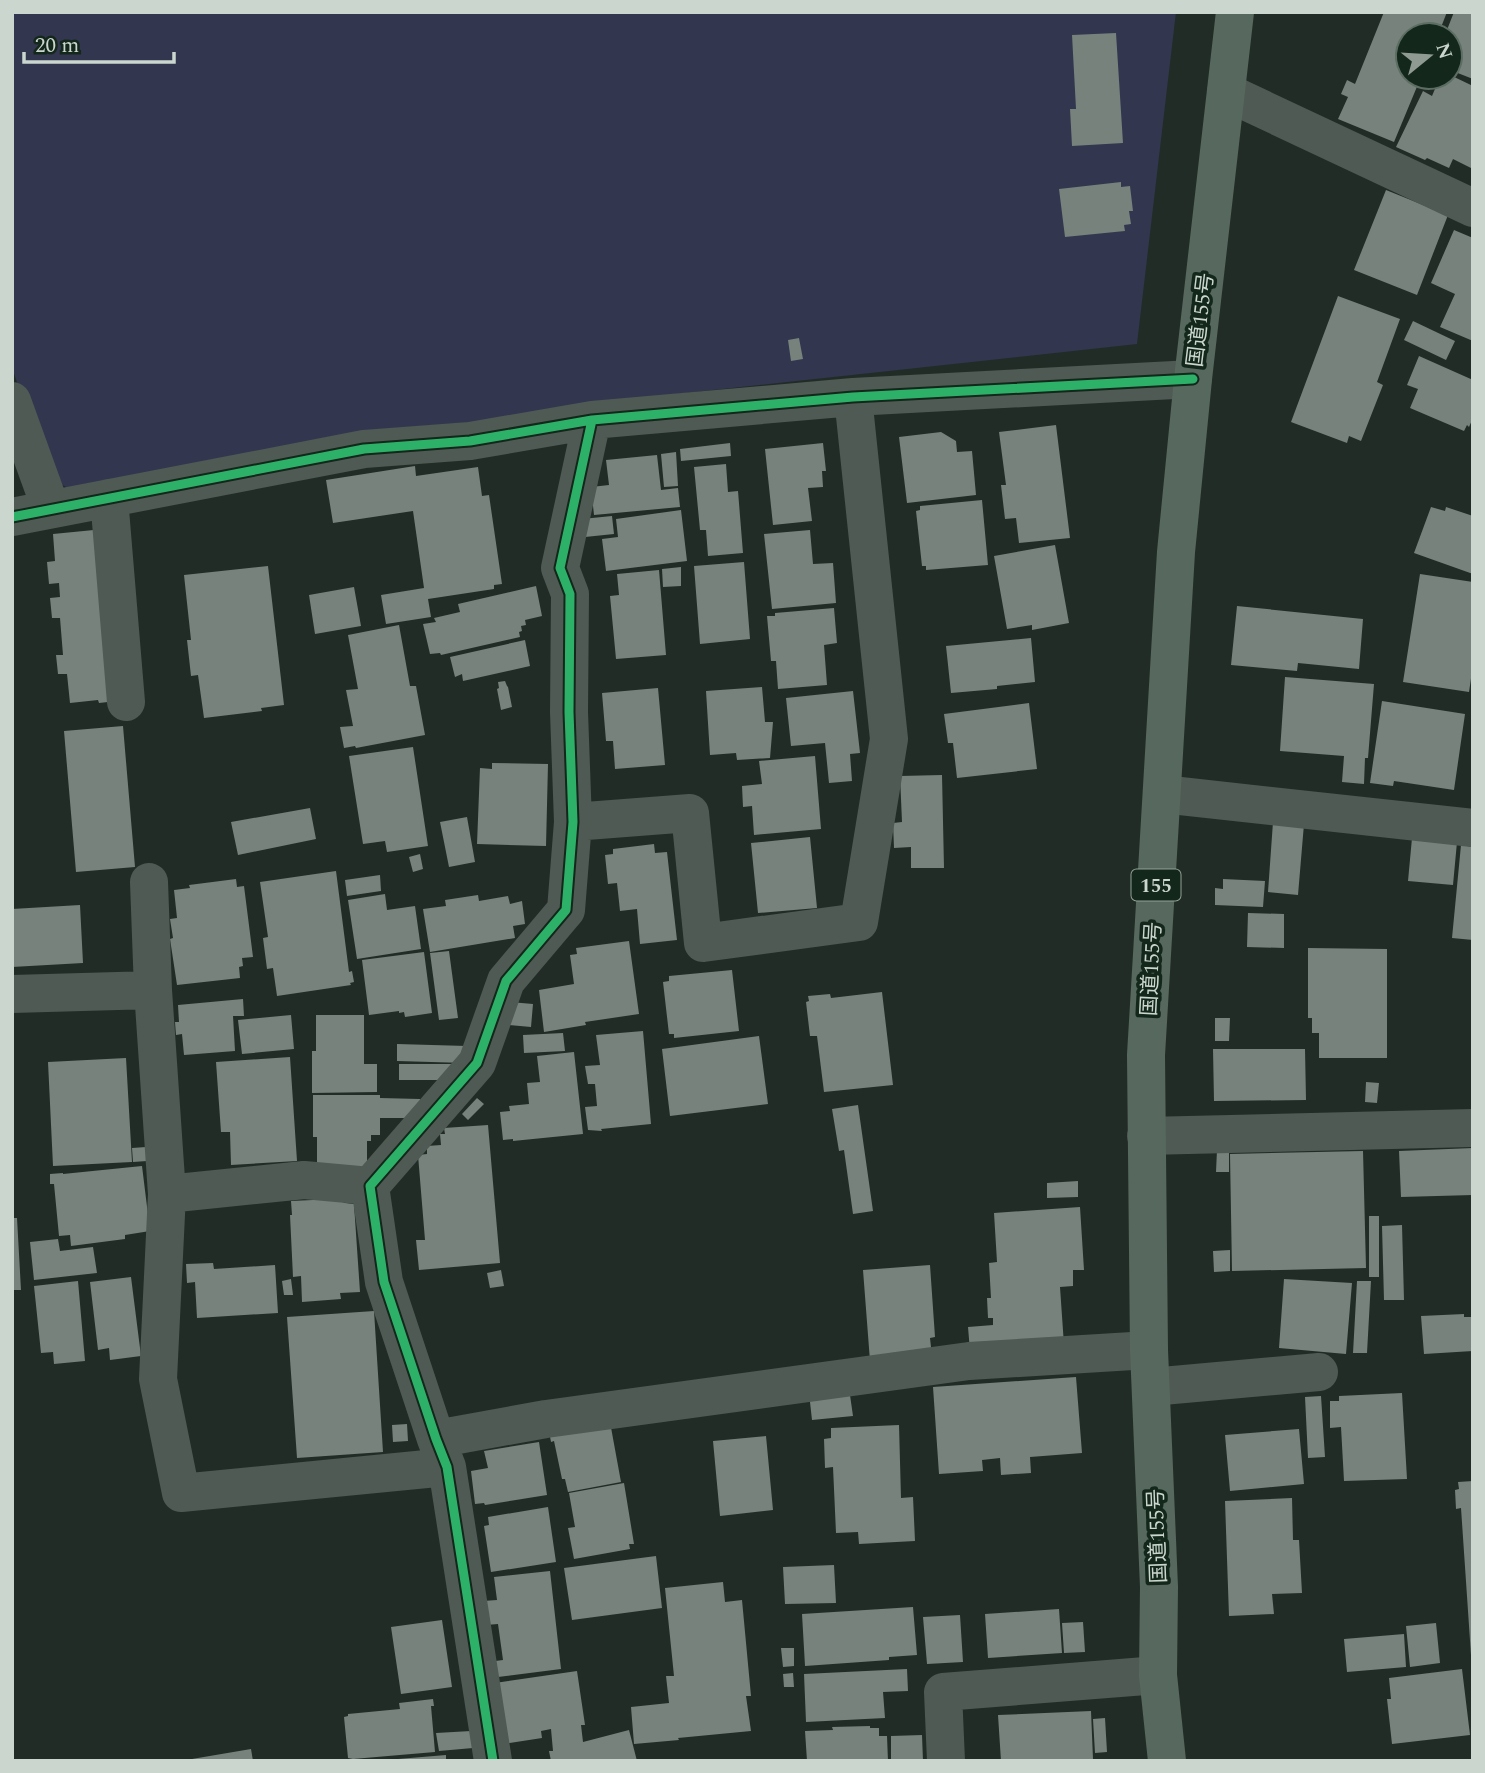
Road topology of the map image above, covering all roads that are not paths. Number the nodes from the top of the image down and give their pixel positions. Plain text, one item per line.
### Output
1 (1236, 12) edge
2 (1226, 92) junction
3 (1473, 208) edge
4 (1193, 379) junction
5 (853, 397) junction
6 (12, 401) edge
7 (592, 421) junction
8 (109, 498) junction
9 (51, 509) junction
10 (12, 517) edge
11 (126, 702) dead end
12 (1162, 794) junction
13 (572, 822) junction
14 (1473, 828) edge
15 (149, 882) dead end
16 (153, 990) junction
17 (12, 994) edge
18 (1473, 1128) edge
19 (1146, 1136) junction
20 (369, 1186) junction
21 (167, 1194) junction
22 (1150, 1369) junction
23 (1319, 1372) dead end
24 (441, 1453) junction
25 (1158, 1675) junction
26 (493, 1761) edge
27 (946, 1761) edge
28 (1167, 1761) edge

1 - 2 highway, 国道155号 / 155
2 - 3 street
2 - 4 highway, 国道155号 / 155
4 - 5 street
4 - 12 highway, 国道155号 / 155
5 - 7 street
5 - 13 street
6 - 9 street
7 - 8 street
7 - 13 street
8 - 9 street
8 - 11 street
9 - 10 street
12 - 14 street
12 - 19 highway, 国道155号 / 155
13 - 20 street
15 - 16 street
16 - 17 street
16 - 21 street
18 - 19 street
19 - 22 highway, 国道155号 / 155
20 - 21 street
20 - 24 street
21 - 24 street
22 - 23 street
22 - 24 street
22 - 25 highway, 国道155号 / 155
24 - 26 street
25 - 27 street
25 - 28 highway, 国道155号 / 155

